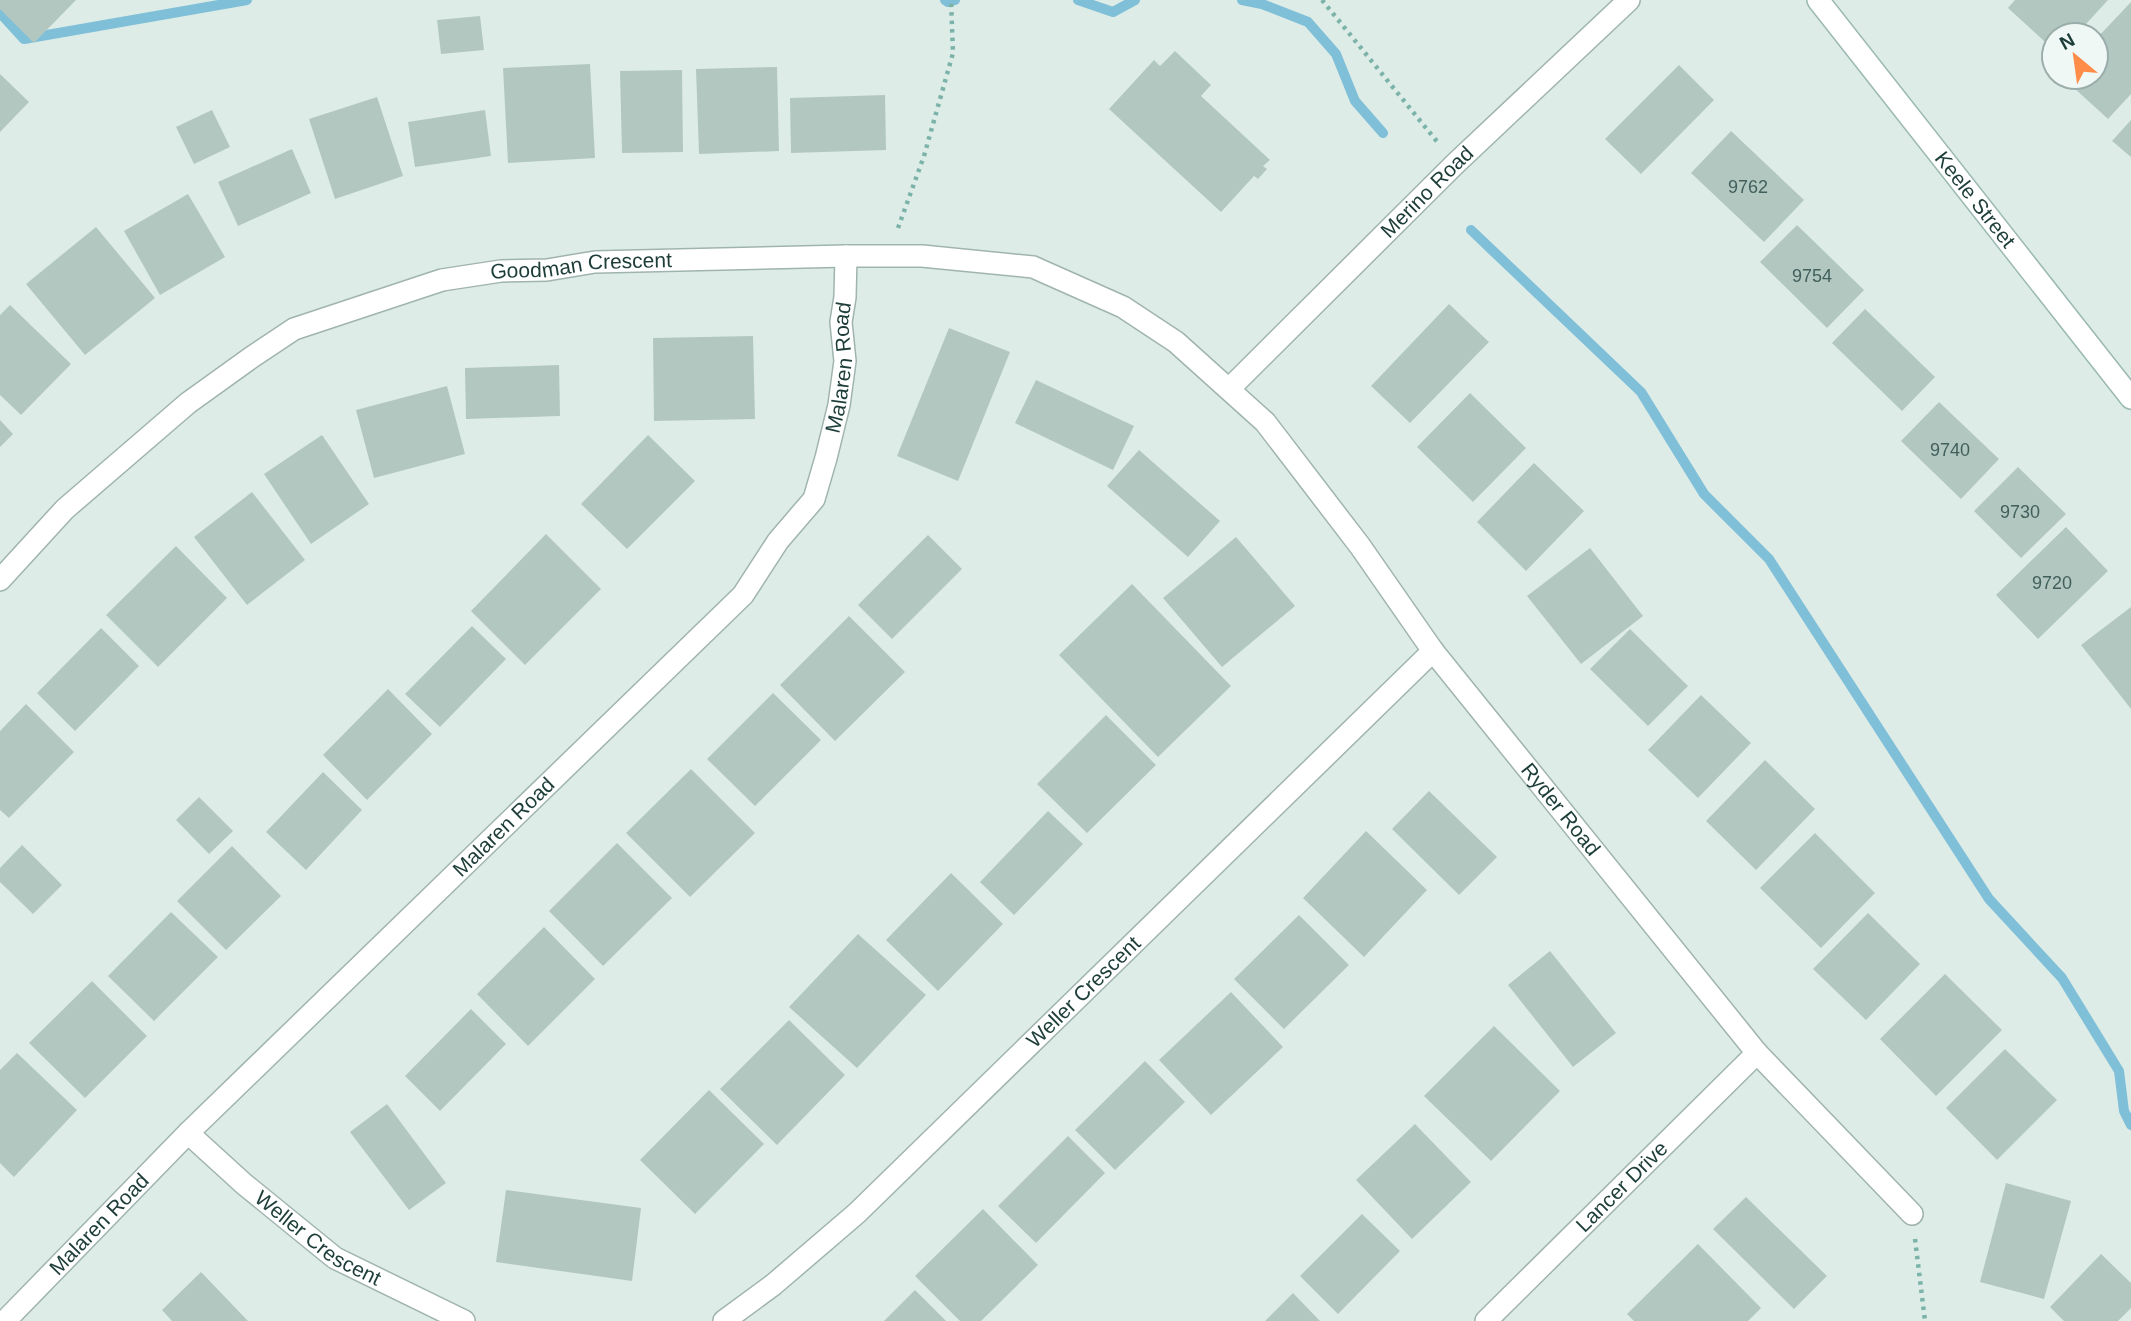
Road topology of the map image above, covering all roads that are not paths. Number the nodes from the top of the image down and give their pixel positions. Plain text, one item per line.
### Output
1 (1629, 0) edge
2 (1818, 0) edge
3 (846, 256) junction
4 (1230, 388) junction
5 (2131, 398) edge
6 (0, 580) edge
7 (1433, 651) junction
8 (1757, 1053) junction
9 (188, 1133) junction
10 (1912, 1214) road end
11 (5, 1321) edge
12 (464, 1321) edge
13 (724, 1321) edge
14 (1486, 1321) edge

1 - 4 street, Merino Road
2 - 5 street, Keele Street
3 - 4 street, Goodman Crescent
3 - 6 street, Goodman Crescent
3 - 9 street, Malaren Road
4 - 7 street, Ryder Road
7 - 8 street, Ryder Road
7 - 13 street, Weller Crescent
8 - 10 street, Ryder Road
8 - 14 street, Lancer Drive
9 - 11 street, Malaren Road
9 - 12 street, Weller Crescent

